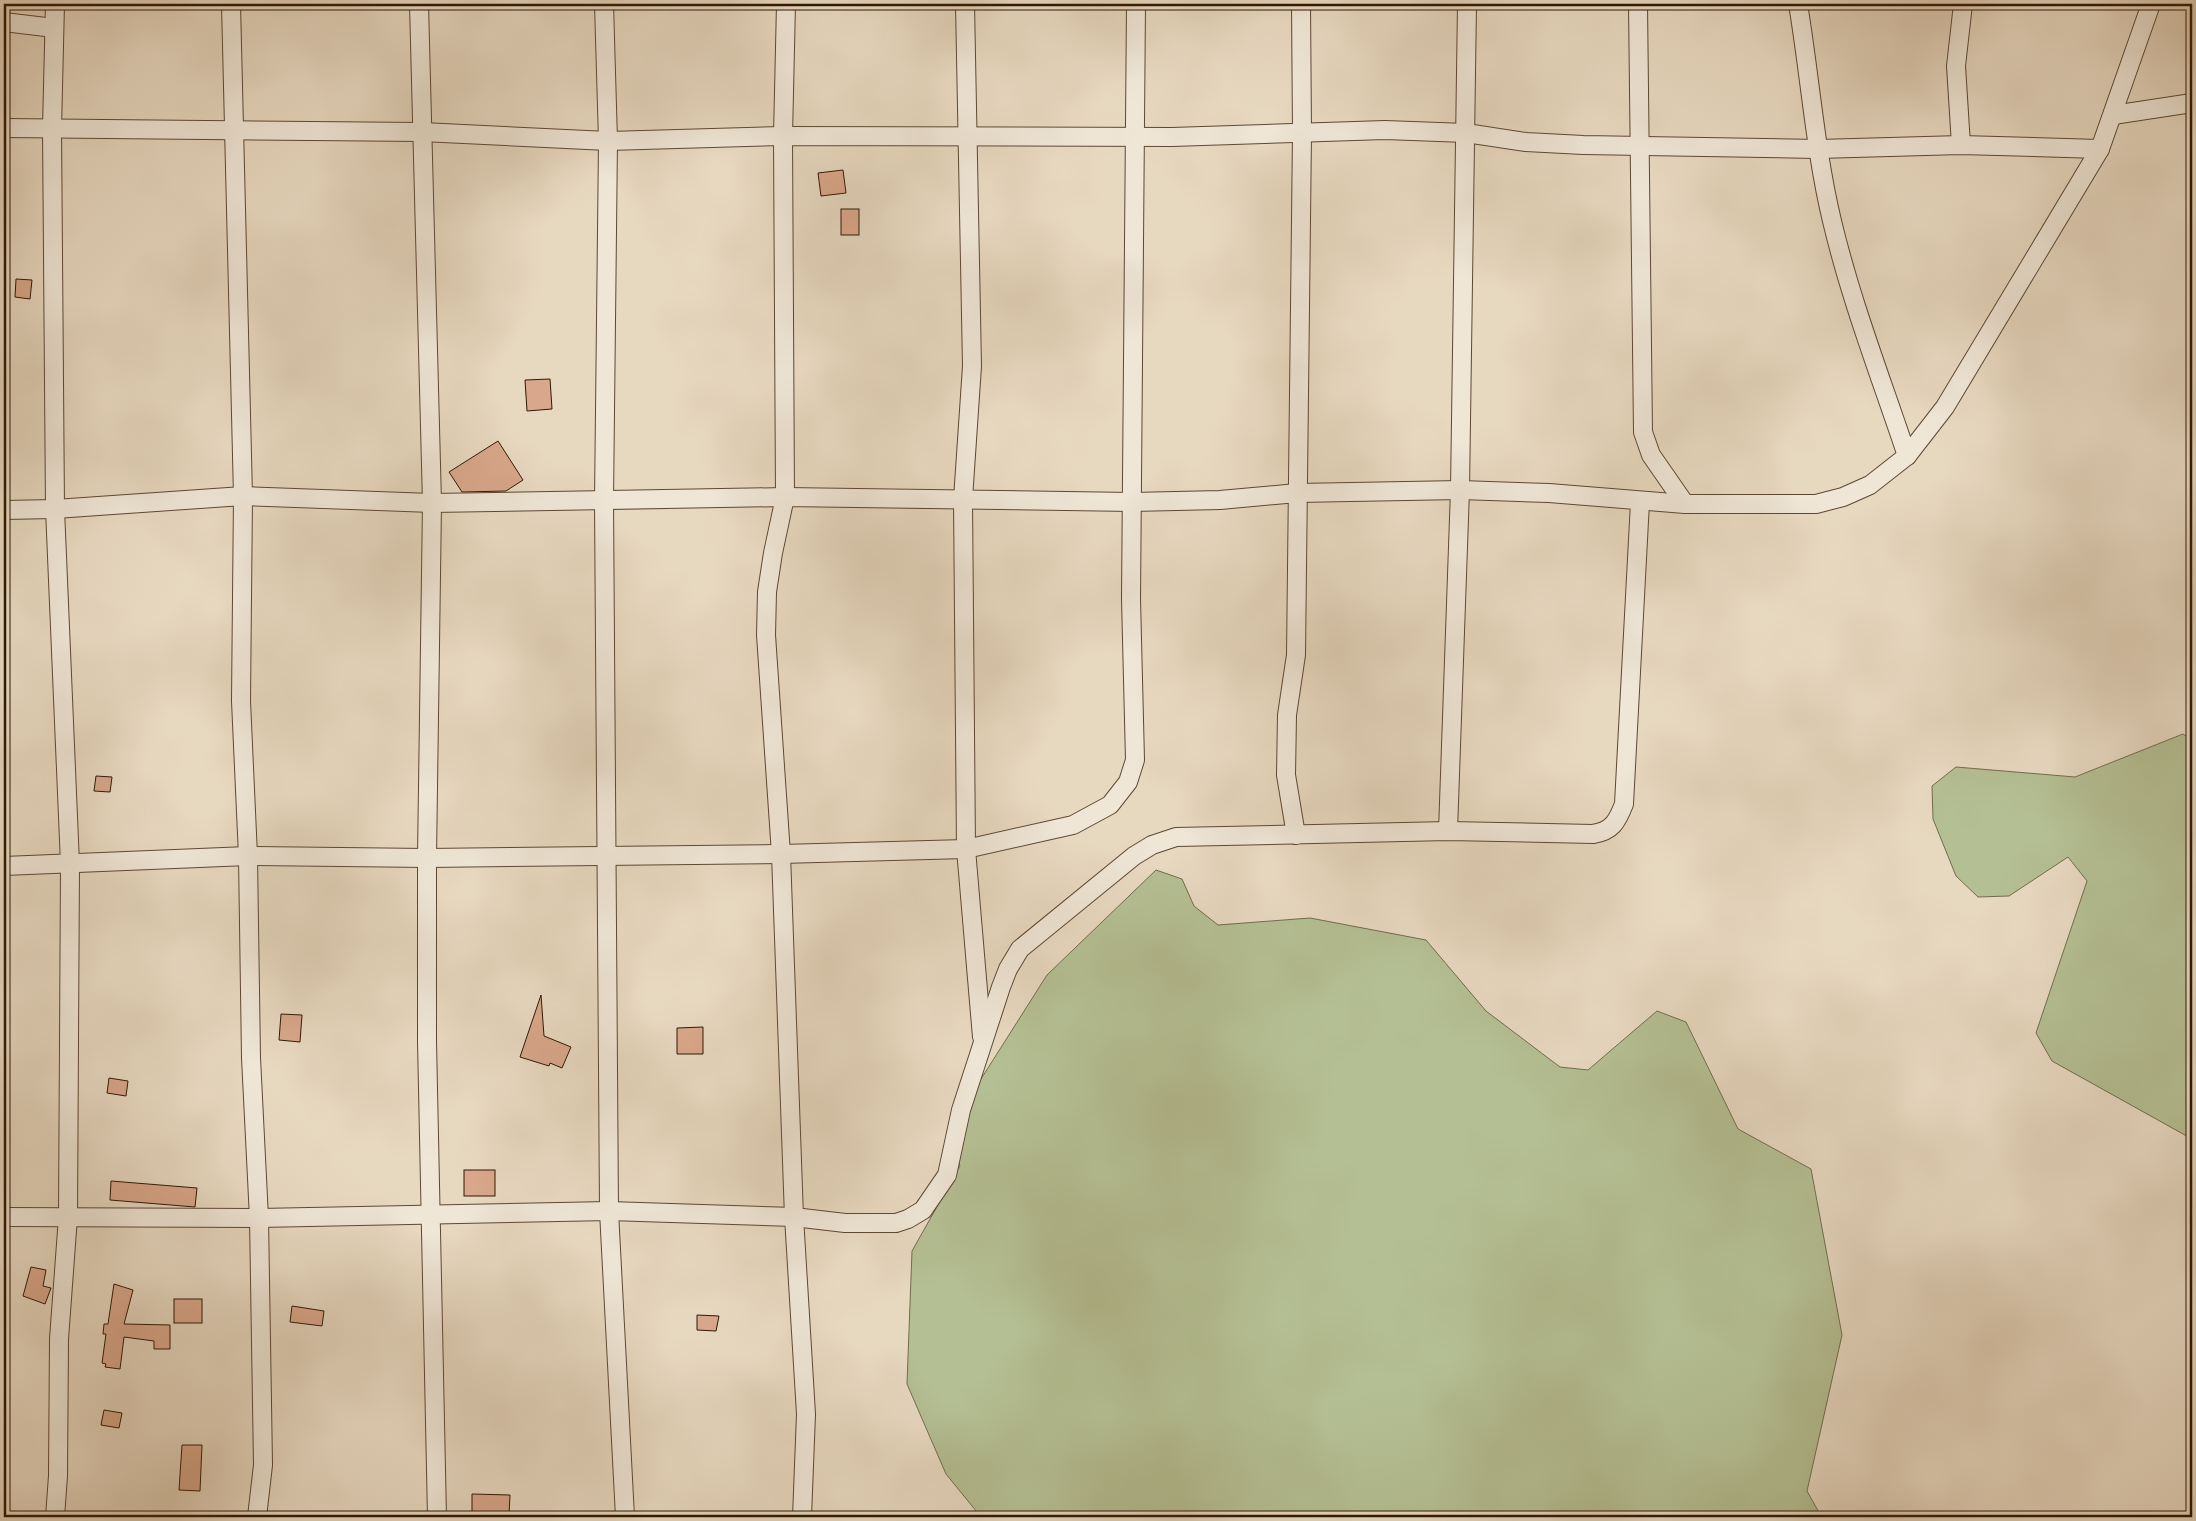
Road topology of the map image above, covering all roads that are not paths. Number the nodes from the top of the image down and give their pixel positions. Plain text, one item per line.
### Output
1 (55, 4) edge
2 (231, 4) edge
3 (419, 4) edge
4 (604, 4) edge
5 (786, 4) edge
6 (965, 4) edge
7 (1136, 4) edge
8 (1301, 4) edge
9 (1467, 4) edge
10 (1638, 4) edge
11 (1798, 4) edge
12 (1963, 4) edge
13 (2151, 4) edge
14 (4, 22) edge
15 (54, 28) junction
16 (2192, 104) edge
17 (2113, 115) junction
18 (4, 128) edge
19 (52, 128) junction
20 (234, 130) junction
21 (422, 132) junction
22 (1302, 133) junction
23 (1466, 133) junction
24 (968, 135) junction
25 (783, 136) junction
26 (1134, 136) junction
27 (608, 141) junction
28 (1961, 145) junction
29 (1639, 146) junction
30 (2100, 148) junction
31 (1818, 149) junction
32 (1907, 456) junction
33 (1460, 490) junction
34 (1297, 493) junction
35 (242, 496) junction
36 (785, 497) junction
37 (963, 499) junction
38 (604, 501) junction
39 (1132, 502) junction
40 (1640, 502) junction
41 (432, 503) junction
42 (1685, 504) junction
43 (55, 509) junction
44 (4, 510) edge
45 (1448, 830) junction
46 (1296, 835) junction
47 (966, 849) junction
48 (781, 854) junction
49 (248, 856) junction
50 (605, 856) junction
51 (427, 858) junction
52 (70, 864) junction
53 (4, 866) edge
54 (982, 1047) junction
55 (609, 1211) junction
56 (431, 1214) junction
57 (4, 1217) edge
58 (68, 1217) junction
59 (794, 1217) junction
60 (259, 1218) junction
61 (55, 1517) edge
62 (257, 1517) edge
63 (437, 1517) edge
64 (626, 1517) edge
65 (802, 1517) edge

1 - 15 street
2 - 20 street
3 - 21 street
4 - 27 street
5 - 25 street
6 - 24 street
7 - 26 street
8 - 22 street
9 - 23 street
10 - 29 street
11 - 31 street
12 - 28 street
13 - 17 street
14 - 15 street
15 - 19 street
16 - 17 street
17 - 30 street
18 - 19 street
19 - 20 street
19 - 43 street
20 - 21 street
20 - 35 street
21 - 27 street
21 - 41 street
22 - 23 street
22 - 26 street
22 - 34 street
23 - 29 street
23 - 33 street
24 - 25 street
24 - 26 street
24 - 37 street
25 - 27 street
25 - 36 street
26 - 39 street
27 - 38 street
28 - 30 street
28 - 31 street
29 - 31 street
29 - 42 street
30 - 32 street
31 - 32 street
32 - 42 street
33 - 34 street
33 - 40 street
33 - 45 street
34 - 39 street
34 - 46 street
35 - 41 street
35 - 43 street
35 - 49 street
36 - 37 street
36 - 38 street
36 - 48 street
37 - 39 street
37 - 47 street
38 - 41 street
38 - 50 street
39 - 47 street
40 - 42 street
40 - 45 street
41 - 51 street
43 - 44 street
43 - 52 street
45 - 46 street
46 - 54 street
47 - 48 street
47 - 54 street
48 - 50 street
48 - 59 street
49 - 51 street
49 - 52 street
49 - 60 street
50 - 51 street
50 - 55 street
51 - 56 street
52 - 53 street
52 - 58 street
54 - 59 street
55 - 56 street
55 - 59 street
55 - 64 street
56 - 60 street
56 - 63 street
57 - 58 street
58 - 60 street
58 - 61 street
59 - 65 street
60 - 62 street

